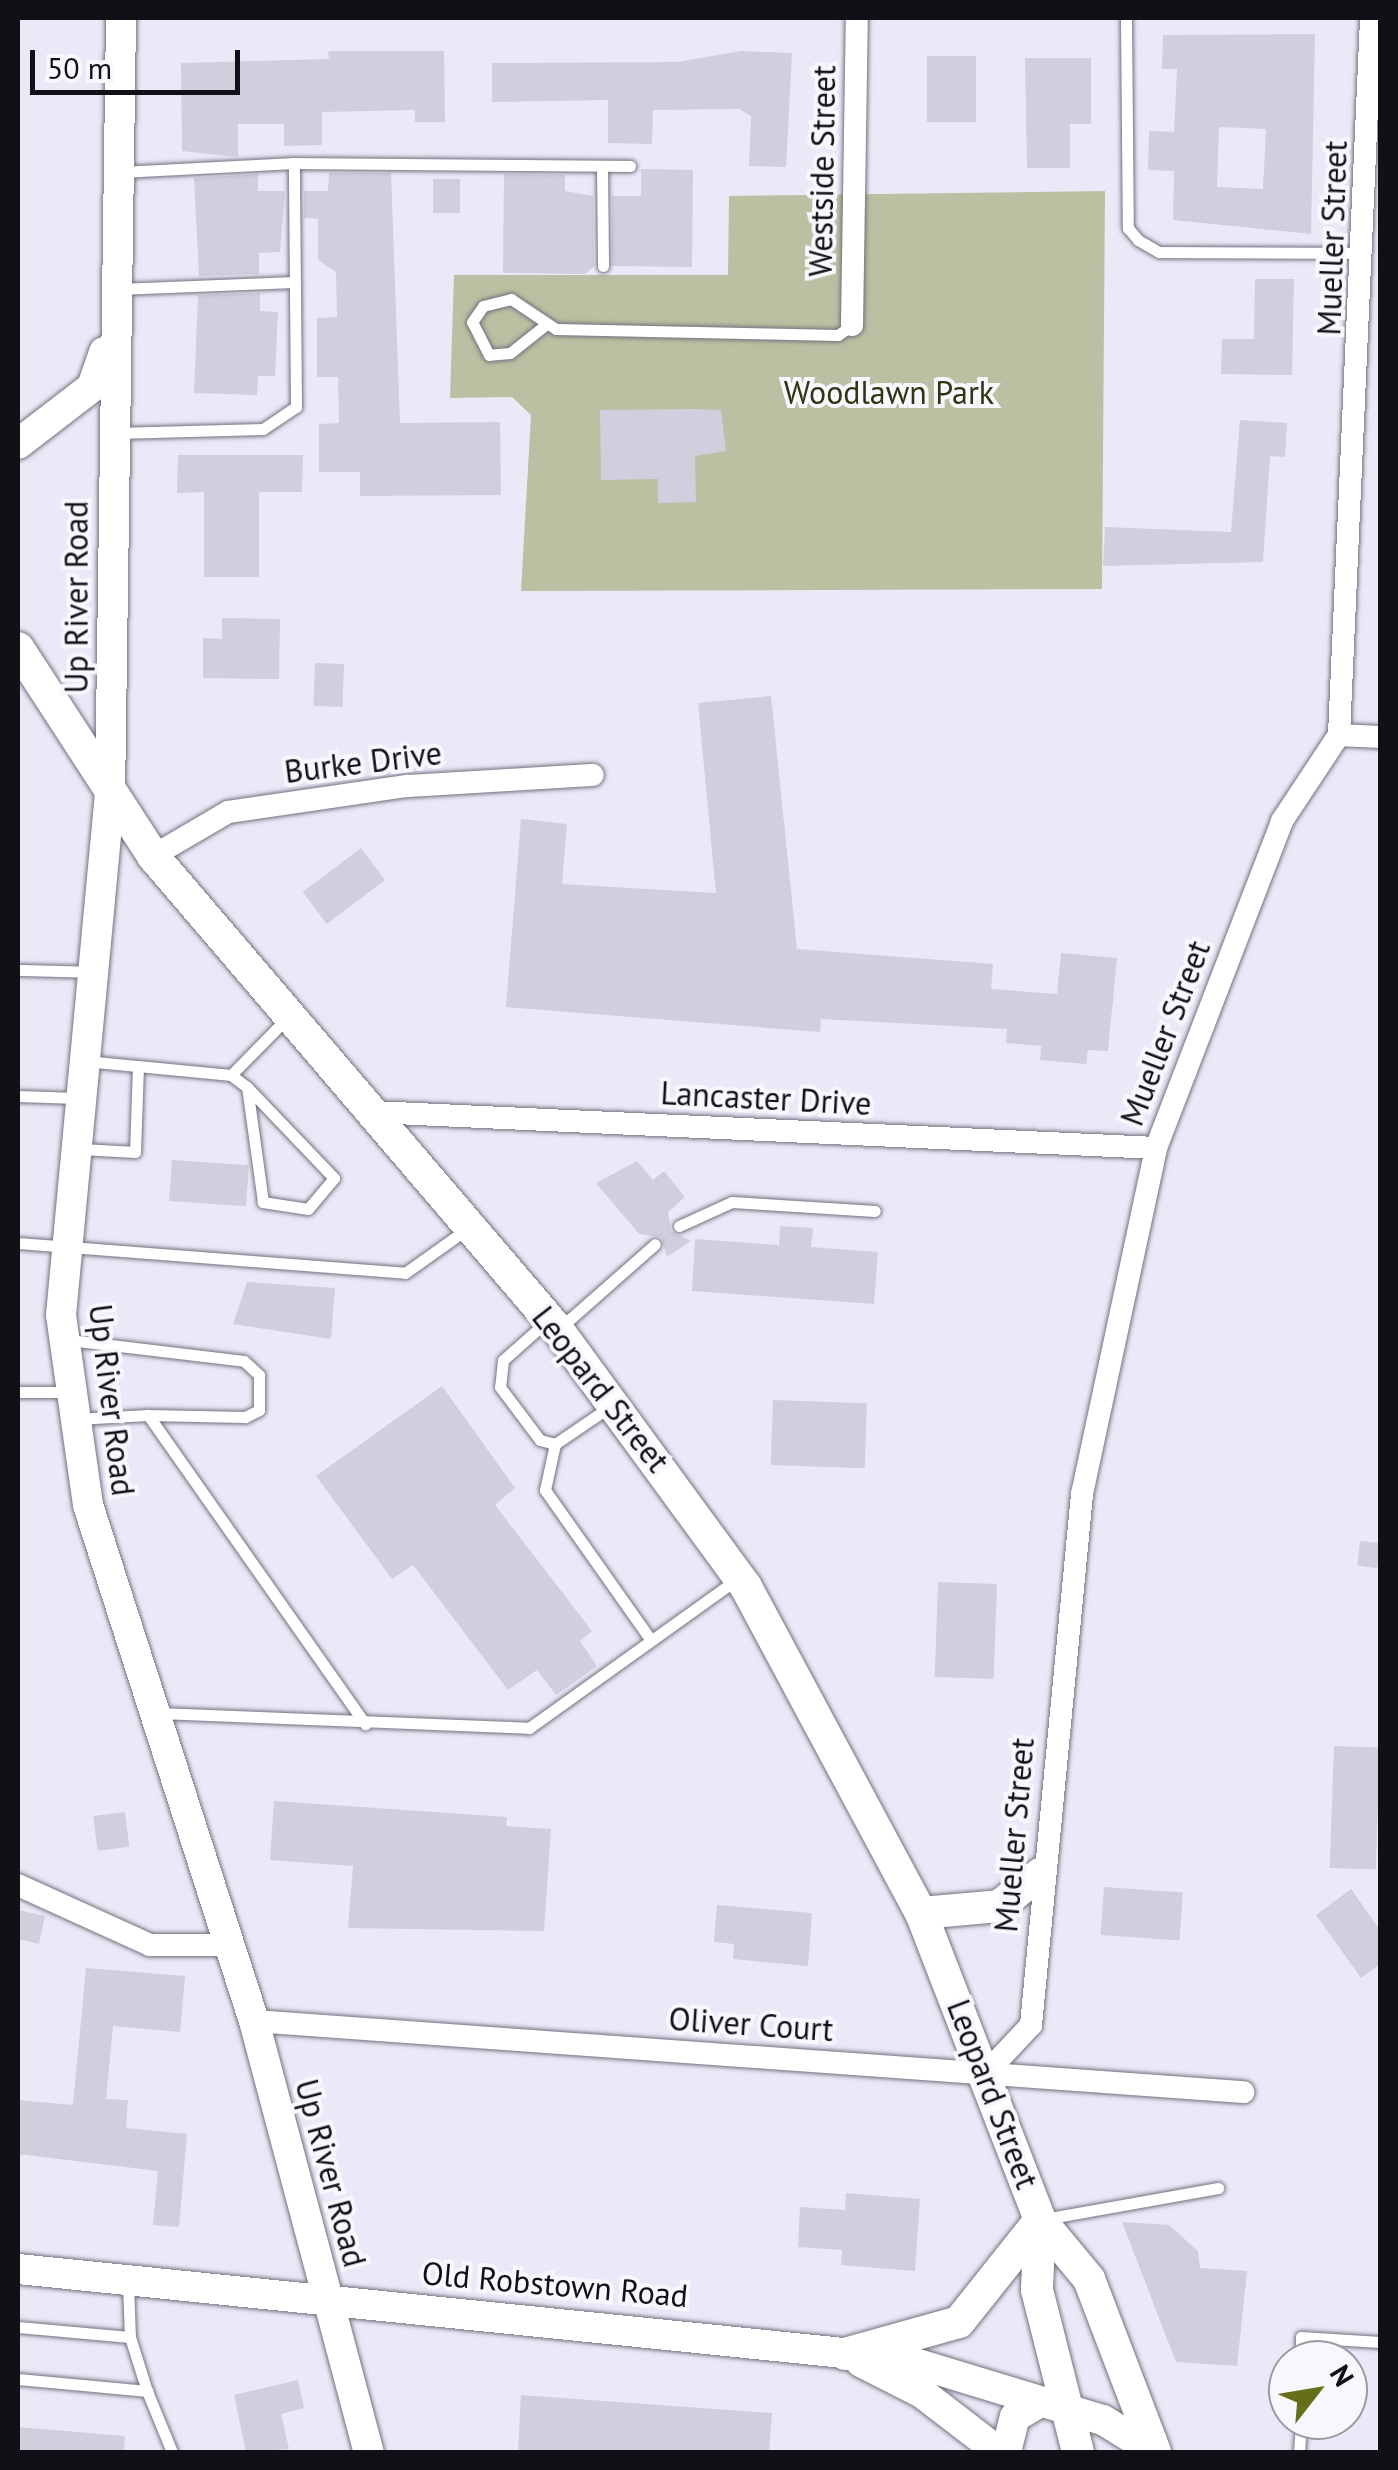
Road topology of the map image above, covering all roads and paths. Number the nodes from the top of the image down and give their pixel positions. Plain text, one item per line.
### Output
1 (120, 18) edge
2 (857, 18) edge
3 (1126, 18) edge
4 (1371, 18) edge
5 (294, 163) junction
6 (602, 166) junction
7 (630, 166) dead end
8 (116, 172) junction
9 (1364, 253) junction
10 (603, 266) dead end
11 (295, 282) junction
12 (113, 289) junction
13 (112, 325) junction
14 (852, 325) joint
15 (544, 326) junction
16 (1371, 362) edge
17 (112, 433) junction
18 (18, 444) edge
19 (18, 648) edge
20 (1338, 735) junction
21 (1380, 737) edge
22 (593, 775) dead end
23 (110, 792) junction
24 (153, 856) junction
25 (18, 970) edge
26 (93, 972) junction
27 (290, 1015) junction
28 (85, 1061) junction
29 (138, 1068) junction
30 (231, 1075) junction
31 (247, 1087) junction
32 (18, 1096) edge
33 (81, 1098) junction
34 (373, 1112) junction
35 (1156, 1148) junction
36 (76, 1149) junction
37 (876, 1211) dead end
38 (470, 1226) junction
39 (679, 1226) dead end
40 (18, 1243) edge
41 (656, 1244) dead end
42 (68, 1245) junction
43 (554, 1325) junction
44 (64, 1339) junction
45 (18, 1392) edge
46 (616, 1402) junction
47 (74, 1405) junction
48 (148, 1416) junction
49 (555, 1444) junction
50 (740, 1578) junction
51 (648, 1636) junction
52 (155, 1713) junction
53 (365, 1724) junction
54 (1040, 1874) junction
55 (18, 1885) edge
56 (921, 1913) junction
57 (230, 1945) junction
58 (254, 2021) junction
59 (988, 2071) junction
60 (1242, 2092) dead end
61 (1218, 2188) dead end
62 (1040, 2220) junction
63 (18, 2269) edge
64 (128, 2279) junction
65 (328, 2297) junction
66 (18, 2326) edge
67 (130, 2337) junction
68 (1301, 2340) edge
69 (1340, 2340) edge
70 (845, 2354) junction
71 (18, 2379) edge
72 (147, 2391) junction
73 (1053, 2406) junction
74 (172, 2452) edge
75 (369, 2452) edge
76 (1002, 2452) edge
77 (1078, 2452) edge
78 (1155, 2452) edge

1 - 8 street, Up River Road
2 - 14 street, Westside Street
3 - 9 lane
4 - 9 street, Mueller Street
5 - 6 lane
5 - 8 lane
5 - 11 lane
6 - 7 lane
6 - 10 lane
8 - 12 street, Up River Road
9 - 16 street, Mueller Street
11 - 12 lane
11 - 17 lane
12 - 13 street, Up River Road
13 - 17 street, Up River Road
13 - 18 street
14 - 15 lane
15 - 15 lane
16 - 20 street, Mueller Street
17 - 23 street, Up River Road
19 - 23 main road, Leopard Street
20 - 21 street
20 - 35 street, Mueller Street
22 - 24 street, Burke Drive
23 - 24 main road, Leopard Street
23 - 26 street, Up River Road
24 - 27 main road, Leopard Street
25 - 26 lane
26 - 28 street, Up River Road
27 - 30 lane
27 - 34 main road, Leopard Street
28 - 29 lane
28 - 33 street, Up River Road
29 - 30 lane
29 - 36 lane
30 - 31 lane
31 - 31 lane
32 - 33 lane
33 - 36 street, Up River Road
34 - 35 street, Lancaster Drive
34 - 38 main road, Leopard Street
35 - 54 street, Mueller Street
36 - 42 street, Up River Road
37 - 39 lane
38 - 42 lane
38 - 43 main road, Leopard Street
40 - 42 lane
41 - 43 lane
42 - 44 street, Up River Road
43 - 46 main road, Leopard Street
43 - 49 lane
44 - 47 street, Up River Road
44 - 48 lane
45 - 47 lane
46 - 49 lane
46 - 50 main road, Leopard Street
47 - 48 lane
47 - 52 street, Up River Road
48 - 53 lane
49 - 51 lane
50 - 51 lane
50 - 56 main road, Leopard Street
51 - 53 lane
52 - 53 lane
52 - 57 street, Up River Road
54 - 56 main road
54 - 59 street, Mueller Street
55 - 57 street
56 - 59 main road, Leopard Street
57 - 58 street, Up River Road
58 - 59 street, Oliver Court
58 - 65 street, Up River Road
59 - 60 street, Oliver Court
59 - 62 main road, Leopard Street
61 - 62 lane
62 - 70 main road
62 - 73 main road, Leopard Street
62 - 78 main road, Leopard Street
63 - 64 street, Old Robstown Road
64 - 65 street, Old Robstown Road
64 - 67 lane
65 - 70 street, Old Robstown Road
65 - 75 street, Up River Road
66 - 67 lane
67 - 72 lane
68 - 69 lane
70 - 73 street, Old Robstown Road
70 - 76 street, Old Robstown Road
71 - 72 lane
72 - 74 lane
73 - 76 street
73 - 77 main road, Leopard Street
73 - 78 street, Old Robstown Road

